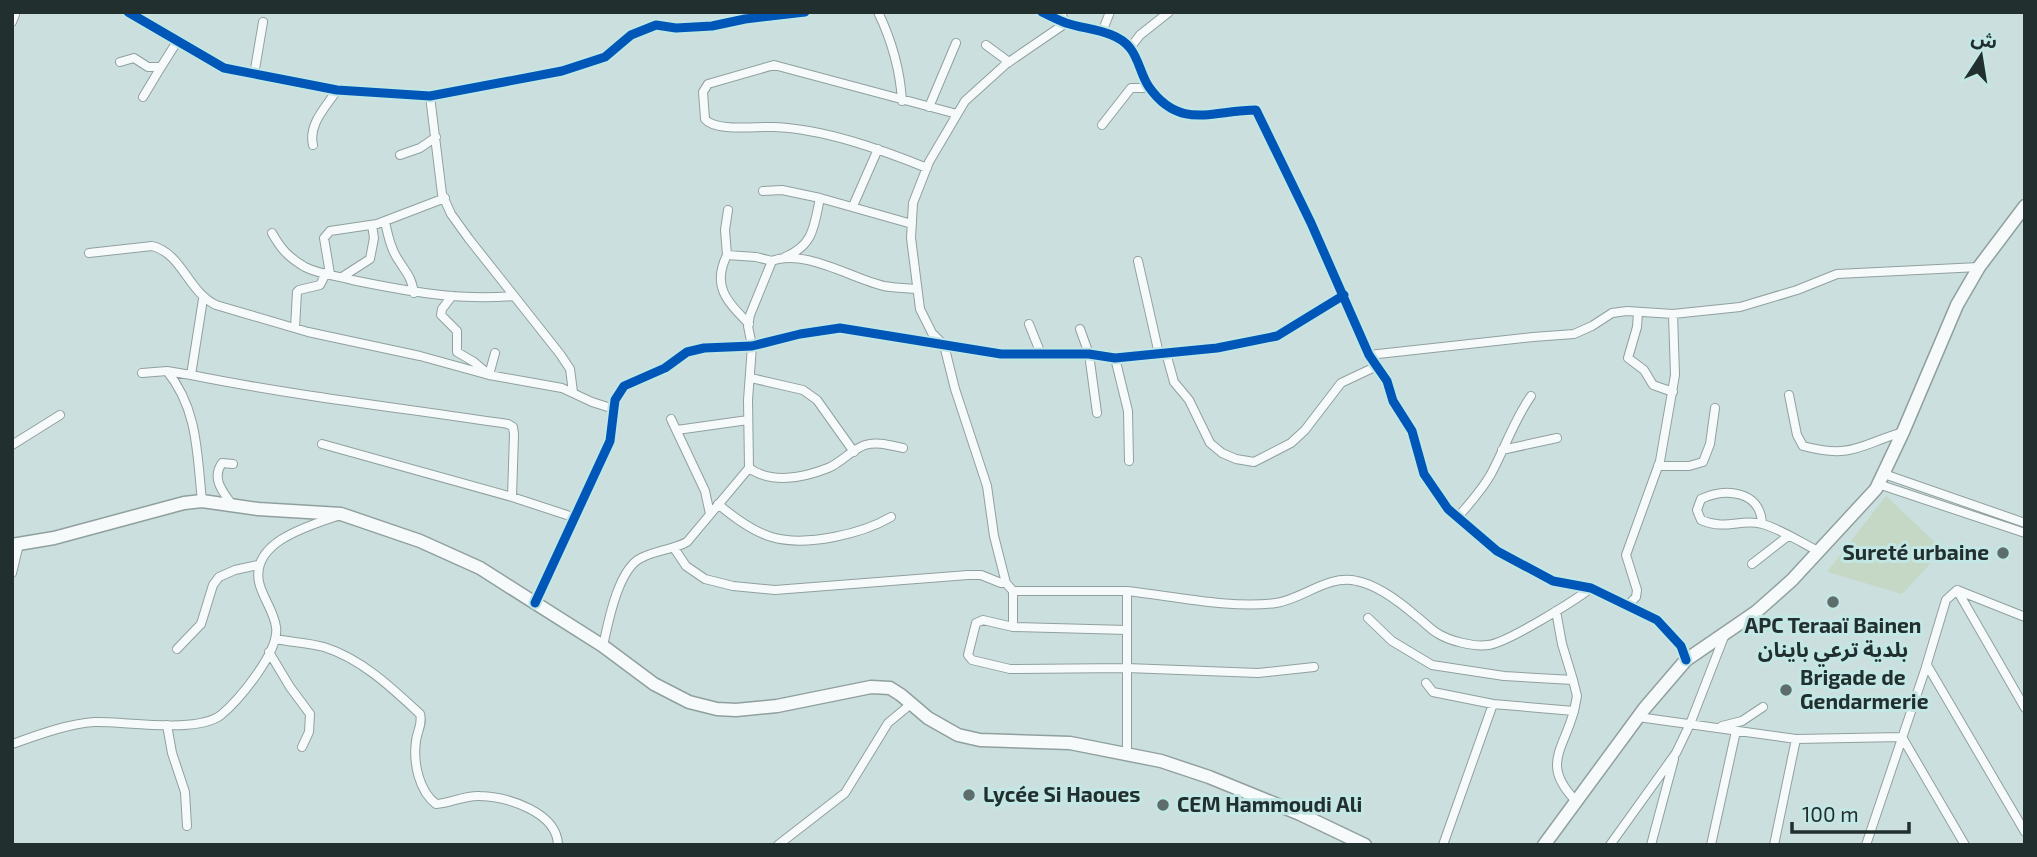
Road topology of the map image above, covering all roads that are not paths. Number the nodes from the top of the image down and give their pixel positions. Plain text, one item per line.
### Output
1 (16, 12) edge
2 (128, 12) edge
3 (148, 12) edge
4 (805, 12) edge
5 (878, 12) edge
6 (1042, 12) edge
7 (1060, 12) edge
8 (1110, 12) edge
9 (1169, 12) edge
10 (142, 21) junction
11 (12, 22) edge
12 (263, 22) dead end
13 (1066, 23) junction
14 (1102, 32) junction
15 (178, 40) junction
16 (956, 43) dead end
17 (986, 45) dead end
18 (1130, 48) junction
19 (120, 62) dead end
20 (1009, 62) junction
21 (162, 67) junction
22 (254, 75) junction
23 (1150, 88) junction
24 (337, 90) junction
25 (430, 96) junction
26 (143, 97) dead end
27 (902, 100) junction
28 (929, 107) junction
29 (957, 114) junction
30 (1102, 125) dead end
31 (436, 137) junction
32 (313, 145) dead end
33 (878, 149) junction
34 (400, 155) dead end
35 (927, 167) junction
36 (763, 191) dead end
37 (444, 198) junction
38 (820, 198) junction
39 (853, 206) junction
40 (2025, 206) edge
41 (728, 210) dead end
42 (385, 222) junction
43 (912, 224) junction
44 (372, 225) junction
45 (272, 233) dead end
46 (89, 253) dead end
47 (727, 255) junction
48 (783, 258) junction
49 (772, 261) junction
50 (1138, 261) dead end
51 (1979, 267) junction
52 (328, 274) junction
53 (342, 277) junction
54 (917, 289) junction
55 (414, 293) junction
56 (1344, 295) junction
57 (452, 296) junction
58 (514, 296) junction
59 (203, 299) junction
60 (1638, 312) junction
61 (1673, 314) junction
62 (749, 324) junction
63 (1030, 324) dead end
64 (295, 328) junction
65 (1080, 329) dead end
66 (944, 345) junction
67 (752, 346) junction
68 (495, 353) dead end
69 (1041, 354) junction
70 (1089, 354) junction
71 (1163, 354) junction
72 (1369, 355) junction
73 (1115, 358) junction
74 (1377, 366) junction
75 (167, 371) junction
76 (142, 373) dead end
77 (191, 375) junction
78 (489, 375) junction
79 (751, 378) junction
80 (573, 392) junction
81 (1673, 392) junction
82 (1789, 394) dead end
83 (1531, 396) dead end
84 (1715, 408) dead end
85 (614, 410) junction
86 (1097, 413) dead end
87 (60, 415) dead end
88 (671, 419) dead end
89 (748, 419) junction
90 (677, 430) junction
91 (1903, 432) junction
92 (1557, 438) dead end
93 (322, 444) dead end
94 (12, 445) edge
95 (904, 448) dead end
96 (1502, 450) junction
97 (855, 452) junction
98 (1129, 461) dead end
99 (233, 464) dead end
100 (1658, 466) junction
101 (749, 468) junction
102 (1881, 479) junction
103 (512, 498) junction
104 (202, 501) junction
105 (718, 505) junction
106 (233, 506) junction
107 (341, 514) junction
108 (710, 514) junction
109 (891, 517) dead end
110 (1458, 517) junction
111 (576, 519) junction
112 (1762, 523) junction
113 (2025, 523) edge
114 (2025, 533) edge
115 (1788, 536) junction
116 (16, 545) edge
117 (674, 548) junction
118 (1818, 551) junction
119 (1752, 564) dead end
120 (258, 565) junction
121 (12, 573) edge
122 (1006, 583) junction
123 (1591, 588) junction
124 (1957, 590) junction
125 (1013, 591) junction
126 (1127, 591) junction
127 (535, 603) junction
128 (1627, 606) junction
129 (1556, 611) junction
130 (2025, 617) edge
131 (1368, 618) dead end
132 (1013, 627) junction
133 (1127, 630) junction
134 (1724, 634) junction
135 (275, 639) junction
136 (603, 646) junction
137 (177, 649) dead end
138 (269, 652) junction
139 (1686, 660) junction
140 (1927, 665) junction
141 (1314, 667) dead end
142 (1127, 668) junction
143 (1573, 680) junction
144 (1426, 683) dead end
145 (912, 703) junction
146 (1493, 704) junction
147 (1763, 707) dead end
148 (2025, 708) edge
149 (1574, 711) junction
150 (1638, 717) junction
151 (1690, 724) junction
152 (166, 725) junction
153 (1715, 728) junction
154 (1736, 731) junction
155 (1902, 737) junction
156 (1796, 739) junction
157 (12, 744) edge
158 (302, 747) dead end
159 (1127, 753) junction
160 (1676, 753) junction
161 (1576, 801) junction
162 (187, 826) dead end
163 (2025, 832) edge
164 (558, 845) edge
165 (778, 845) edge
166 (1365, 845) edge
167 (1443, 845) edge
168 (1544, 845) edge
169 (1610, 845) edge
170 (1651, 845) edge
171 (1711, 845) edge
172 (1774, 845) edge
173 (1866, 845) edge
174 (1965, 845) edge

1 - 11 street
2 - 10 street
3 - 10 street
4 - 25 street
5 - 27 street
6 - 13 street
7 - 13 street
8 - 14 street
9 - 18 street
10 - 15 street
12 - 22 street
13 - 14 street
13 - 20 street
14 - 18 street
15 - 21 street
15 - 22 street
16 - 28 street
17 - 20 street
18 - 23 street
19 - 21 street
20 - 29 street
21 - 26 street
22 - 24 street
23 - 30 street
23 - 56 street
24 - 25 street
24 - 32 street
25 - 31 street
27 - 28 street
27 - 33 street
28 - 29 street
29 - 35 street
31 - 34 street
31 - 37 street
33 - 35 street
33 - 39 street
35 - 43 street
36 - 38 street
37 - 42 street
37 - 58 street
38 - 39 street
38 - 48 street
39 - 43 street
40 - 51 main road
41 - 47 street
42 - 44 street
42 - 55 street
43 - 54 street
44 - 52 street
44 - 53 street
45 - 52 street
46 - 59 street
47 - 49 street
47 - 62 street
48 - 49 street
48 - 54 street
49 - 62 street
50 - 71 street
51 - 61 street
51 - 91 main road
52 - 53 street
52 - 64 street
53 - 55 street
54 - 66 street
55 - 57 street
56 - 71 street
56 - 72 street
57 - 58 street
57 - 78 street
58 - 80 street
59 - 64 street
59 - 77 street
60 - 61 street
60 - 72 street
60 - 81 street
61 - 81 street
62 - 67 street
63 - 69 street
64 - 78 street
65 - 70 street
66 - 67 street
66 - 69 street
66 - 122 street
67 - 79 street
67 - 85 street
68 - 78 street
69 - 70 street
70 - 73 street
70 - 86 street
71 - 73 street
71 - 74 street
72 - 74 street
73 - 98 street
74 - 110 street
75 - 76 street
75 - 77 street
75 - 104 street
77 - 103 street
78 - 80 street
79 - 89 street
79 - 97 street
80 - 85 street
81 - 100 street
82 - 91 street
83 - 96 street
84 - 100 street
85 - 111 street
87 - 94 street
88 - 90 street
89 - 90 street
89 - 101 street
90 - 108 street
91 - 102 main road
92 - 96 street
93 - 103 street
95 - 97 street
96 - 110 street
97 - 101 street
99 - 106 street
100 - 128 street
101 - 105 street
102 - 113 street
102 - 114 street
102 - 118 main road
103 - 111 street
104 - 106 main road
104 - 116 main road
105 - 108 street
105 - 109 street
106 - 107 main road
107 - 120 street
107 - 127 main road
108 - 117 street
110 - 123 street
111 - 127 street
112 - 112 street
112 - 115 street
115 - 118 street
115 - 119 street
116 - 121 street
117 - 122 street
117 - 136 street
118 - 134 main road
120 - 135 street
120 - 137 street
122 - 125 street
123 - 128 street
123 - 129 street
124 - 130 street
124 - 140 street
124 - 148 street
125 - 126 street
125 - 132 street
126 - 129 street
126 - 133 street
127 - 136 main road
128 - 139 street
129 - 143 street
131 - 143 street
132 - 133 street
132 - 142 street
133 - 142 street
134 - 139 main road
134 - 151 street
135 - 138 street
135 - 164 street
136 - 145 main road
138 - 152 street
138 - 158 street
139 - 150 main road
140 - 155 street
140 - 163 street
141 - 142 street
142 - 159 street
143 - 149 street
144 - 146 street
145 - 159 main road
145 - 165 street
146 - 149 street
146 - 167 street
147 - 153 street
149 - 161 street
150 - 151 street
150 - 161 main road
151 - 153 street
151 - 160 street
152 - 157 street
152 - 162 street
153 - 154 street
154 - 156 street
154 - 171 street
155 - 156 street
155 - 173 street
155 - 174 street
156 - 172 street
159 - 166 main road
160 - 169 street
160 - 170 street
161 - 168 main road

